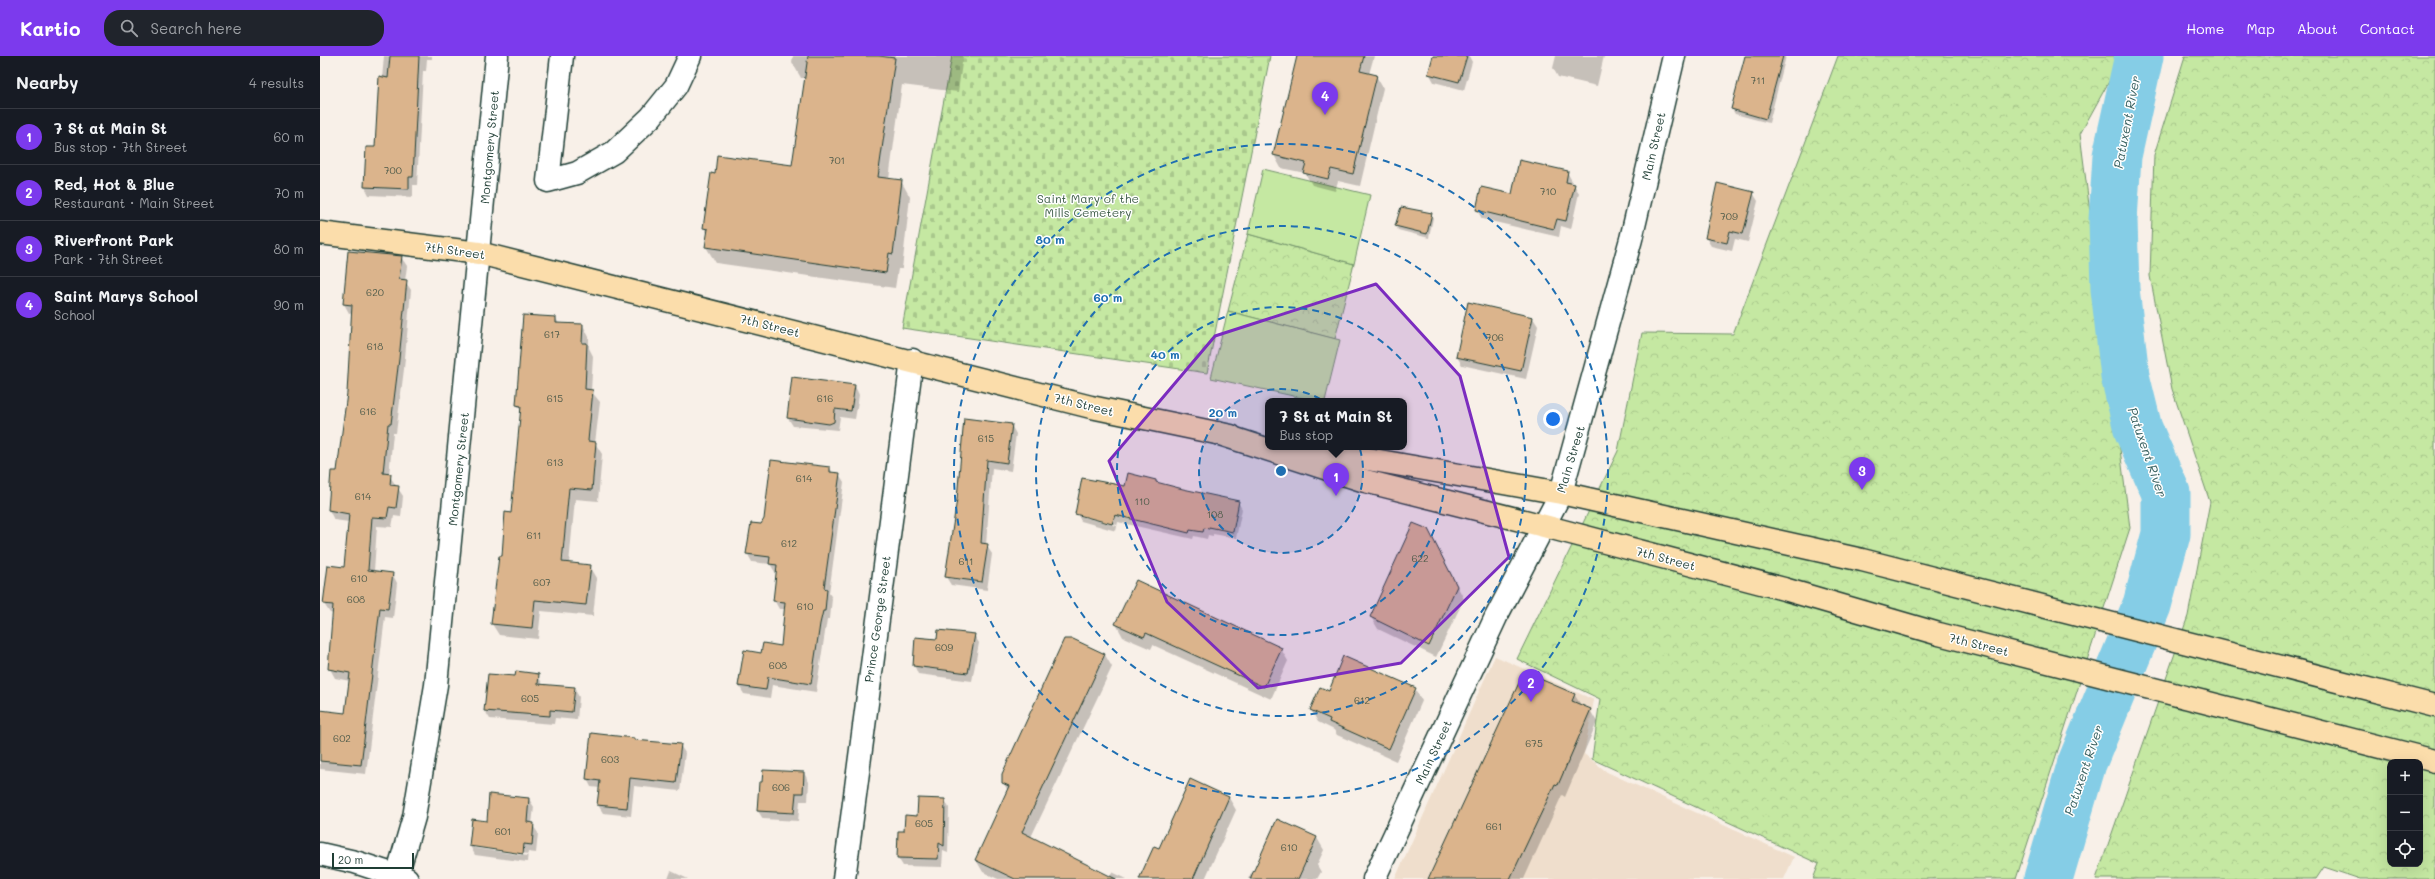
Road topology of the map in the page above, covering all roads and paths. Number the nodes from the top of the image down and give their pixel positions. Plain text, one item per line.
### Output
1 (497, 56) edge
2 (562, 56) edge
3 (690, 56) edge
4 (1674, 56) edge
5 (320, 233) edge
6 (479, 253) junction
7 (912, 360) junction
8 (1217, 433) junction
9 (1265, 441) edge
10 (1265, 449) edge
11 (1269, 450) edge
12 (1317, 450) edge
13 (1561, 493) junction
14 (1544, 526) junction
15 (2435, 706) edge
16 (2435, 761) edge
17 (320, 854) edge
18 (401, 878) edge
19 (844, 879) edge
20 (1374, 879) edge

1 - 6 street, Montgomery Street
2 - 3 street
4 - 13 street, Main Street
5 - 6 main road, 7th Street
6 - 7 main road, 7th Street
6 - 18 street, Montgomery Street
7 - 8 main road, 7th Street
7 - 19 street, Prince George Street
8 - 9 main road, 7th Street
8 - 10 main road, 7th Street
11 - 14 main road, 7th Street
12 - 13 main road
13 - 14 street, Main Street
13 - 15 main road
14 - 16 main road, 7th Street
14 - 20 street, Main Street
17 - 18 street

